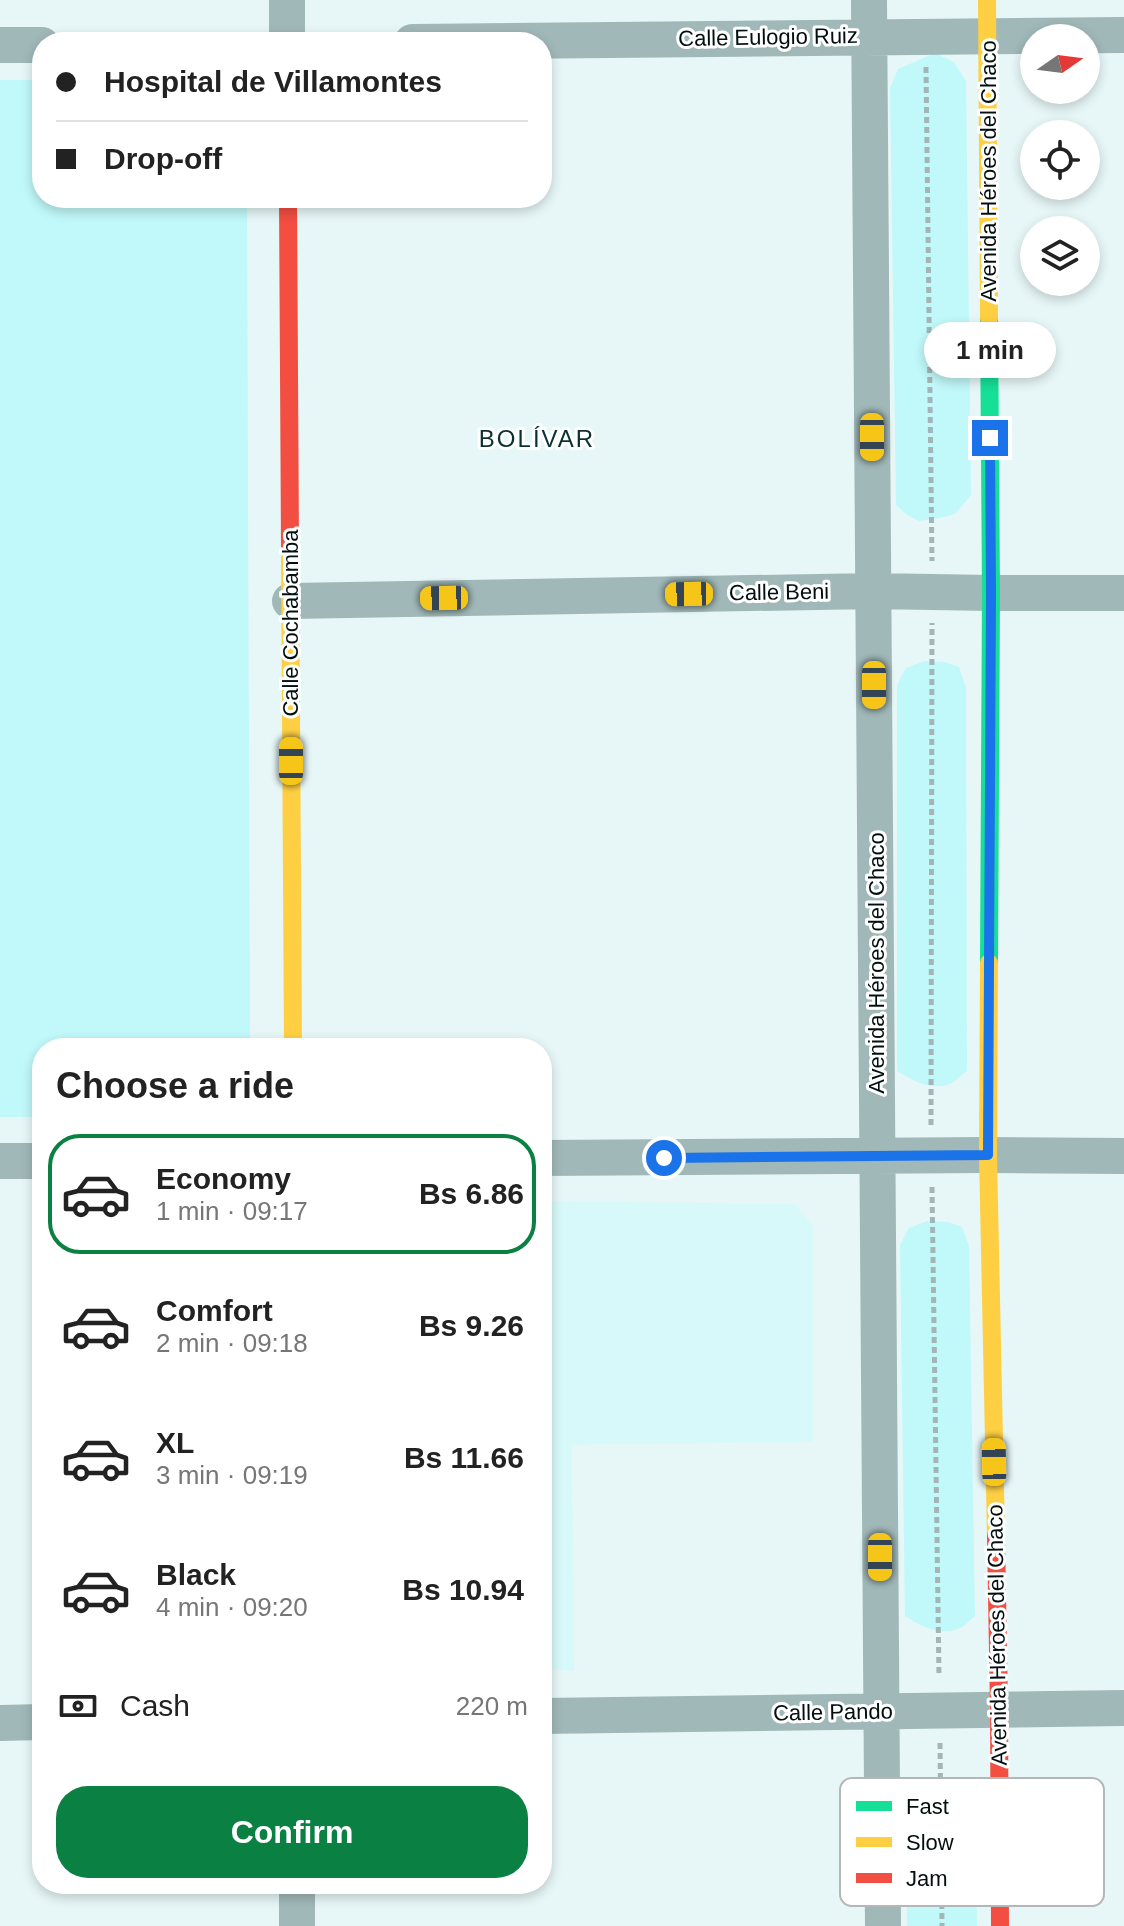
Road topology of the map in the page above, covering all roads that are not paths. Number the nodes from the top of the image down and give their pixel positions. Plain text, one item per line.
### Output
1 (287, 0) edge
2 (869, 0) edge
3 (987, 18) edge
4 (287, 32) edge
5 (1124, 35) edge
6 (869, 36) junction
7 (552, 40) edge
8 (0, 45) edge
9 (32, 45) edge
10 (288, 208) edge
11 (873, 591) junction
12 (991, 593) junction
13 (1124, 593) edge
14 (290, 601) junction
15 (293, 1038) edge
16 (988, 1155) junction
17 (1124, 1156) edge
18 (878, 1157) junction
19 (552, 1158) edge
20 (0, 1161) edge
21 (32, 1161) edge
22 (999, 1708) junction
23 (1124, 1708) edge
24 (881, 1711) junction
25 (552, 1716) edge
26 (32, 1722) edge
27 (0, 1723) edge
28 (882, 1778) edge
29 (999, 1778) edge
30 (297, 1894) edge
31 (883, 1906) edge
32 (1000, 1906) edge
33 (297, 1926) edge
34 (883, 1926) edge
35 (1000, 1926) edge

1 - 4 street
2 - 6 street, Avenida Héroes del Chaco
3 - 5 street, Calle Eulogio Ruiz
3 - 6 street, Calle Eulogio Ruiz
3 - 12 street, Avenida Héroes del Chaco
6 - 7 street, Calle Eulogio Ruiz
6 - 11 street, Avenida Héroes del Chaco
8 - 9 street
10 - 14 street, Calle Cochabamba
11 - 12 street, Calle Beni
11 - 14 street, Calle Beni
11 - 18 street, Avenida Héroes del Chaco
12 - 13 street, Calle Beni
12 - 16 street, Avenida Héroes del Chaco
14 - 15 street, Calle Cochabamba
16 - 17 street
16 - 18 street
16 - 22 street, Avenida Héroes del Chaco
18 - 19 street
18 - 24 street, Avenida Héroes del Chaco
20 - 21 street
22 - 23 street, Calle Pando
22 - 24 street, Calle Pando
22 - 29 street, Avenida Héroes del Chaco
24 - 25 street, Calle Pando
24 - 28 street, Avenida Héroes del Chaco
26 - 27 street
30 - 33 street
31 - 34 street, Avenida Héroes del Chaco
32 - 35 street, Avenida Héroes del Chaco

